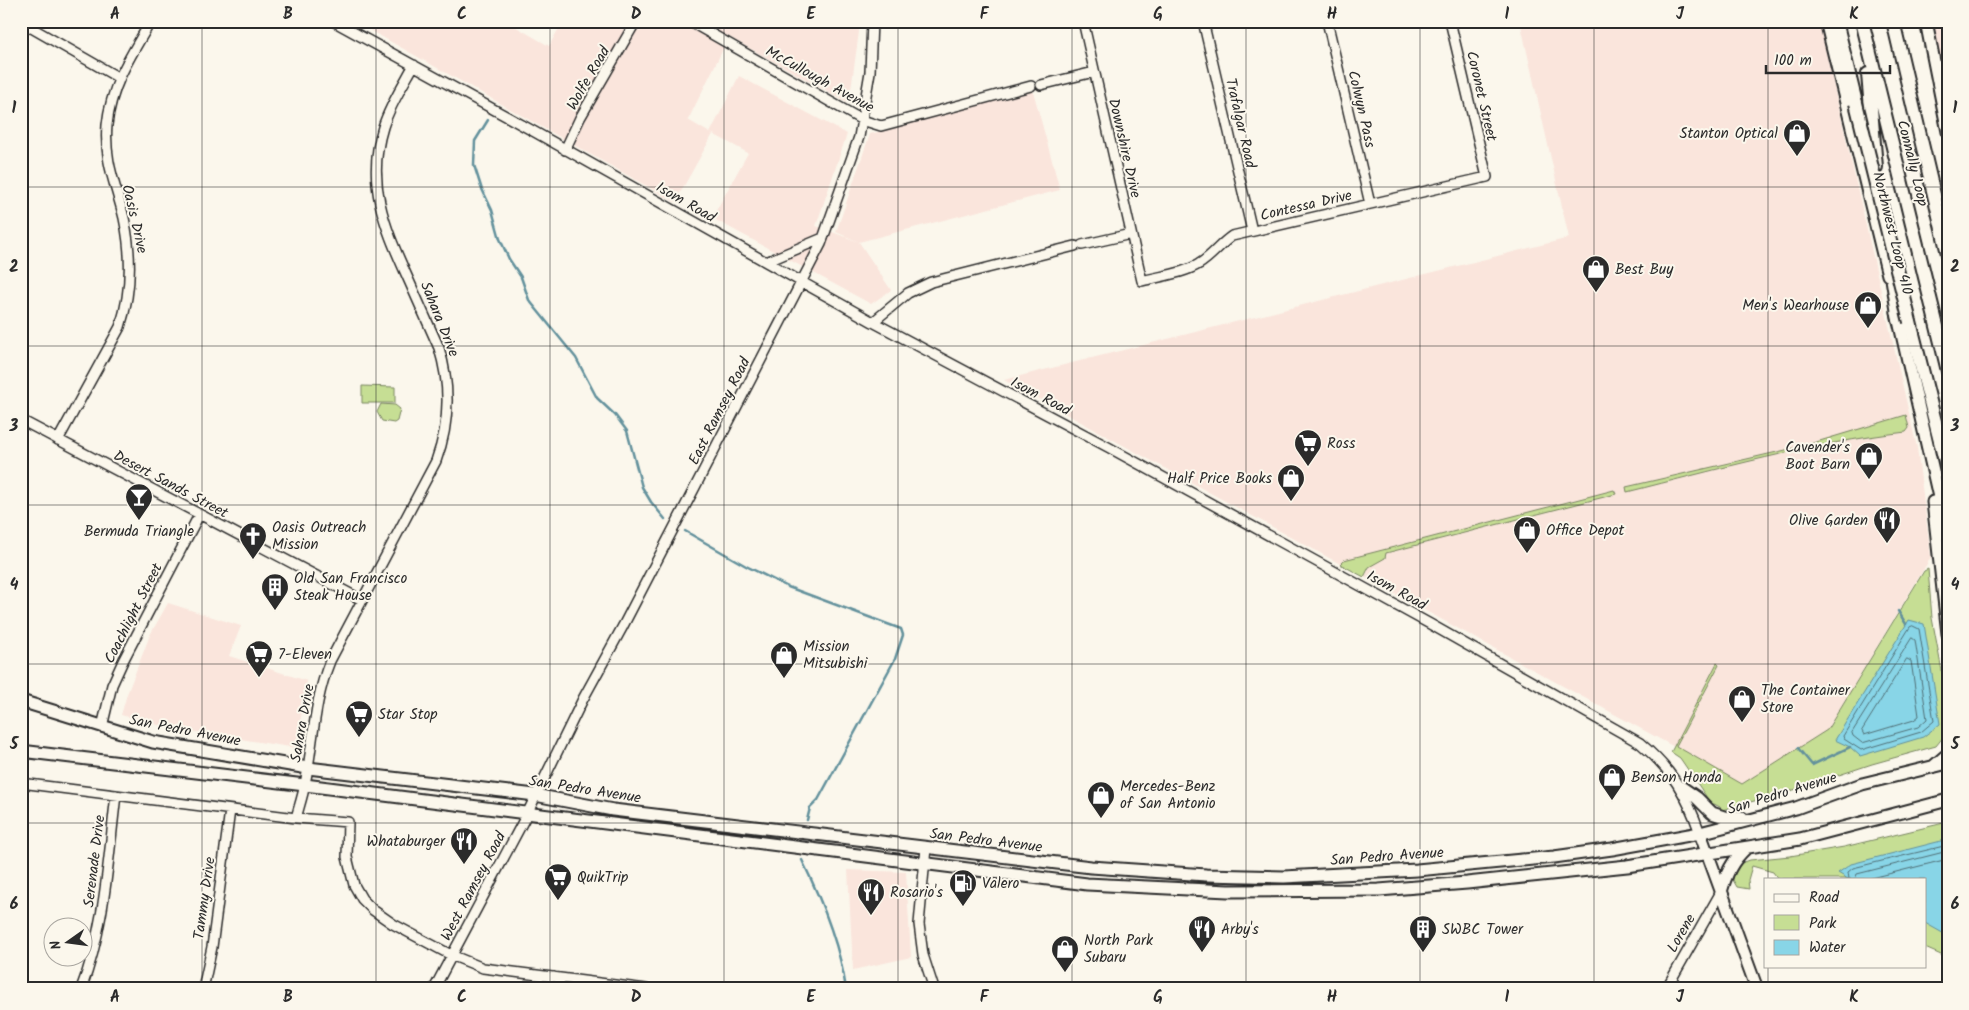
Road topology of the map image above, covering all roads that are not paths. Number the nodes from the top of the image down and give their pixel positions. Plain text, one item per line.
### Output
1 (151, 21) edge
2 (333, 21) edge
3 (636, 21) edge
4 (689, 21) edge
5 (872, 21) edge
6 (1083, 21) edge
7 (1203, 21) edge
8 (1328, 21) edge
9 (1450, 21) edge
10 (1826, 21) edge
11 (1836, 21) edge
12 (1862, 21) edge
13 (1893, 21) edge
14 (1926, 21) edge
15 (21, 30) edge
16 (1866, 37) junction
17 (414, 66) junction
18 (1094, 72) junction
19 (118, 78) junction
20 (1041, 84) dead end
21 (1031, 86) dead end
22 (862, 120) junction
23 (1948, 132) edge
24 (565, 150) junction
25 (1924, 152) junction
26 (1487, 177) joint
27 (1370, 204) junction
28 (1948, 228) edge
29 (1252, 232) junction
30 (1131, 234) junction
31 (823, 238) junction
32 (1948, 254) edge
33 (766, 262) junction
34 (1142, 281) joint
35 (802, 282) junction
36 (1905, 321) junction
37 (873, 322) junction
38 (1948, 370) edge
39 (21, 420) edge
40 (58, 440) junction
41 (1929, 453) junction
42 (1948, 473) edge
43 (200, 515) junction
44 (1948, 537) edge
45 (362, 600) junction
46 (1948, 634) edge
47 (21, 700) edge
48 (102, 727) junction
49 (21, 751) edge
50 (1948, 754) edge
51 (1948, 763) edge
52 (1933, 767) junction
53 (308, 768) junction
54 (21, 783) edge
55 (305, 785) junction
56 (1681, 787) junction
57 (116, 795) junction
58 (536, 795) junction
59 (1948, 800) edge
60 (1930, 805) junction
61 (1948, 808) edge
62 (230, 810) junction
63 (527, 814) junction
64 (296, 818) junction
65 (1751, 819) junction
66 (719, 823) junction
67 (1700, 833) junction
68 (717, 837) junction
69 (926, 848) junction
70 (1746, 848) junction
71 (1708, 855) junction
72 (924, 863) junction
73 (1417, 870) junction
74 (1391, 872) junction
75 (1418, 887) junction
76 (1392, 889) junction
77 (1721, 892) junction
78 (451, 955) junction
79 (554, 977) junction
80 (81, 989) edge
81 (203, 989) edge
82 (434, 989) edge
83 (553, 989) edge
84 (646, 989) edge
85 (934, 989) edge
86 (1666, 989) edge
87 (1757, 989) edge

1 - 19 street, Oasis Drive
2 - 17 street, Isom Road
3 - 24 street, Wolfe Road
4 - 22 street, McCullough Avenue
5 - 22 street, East Ramsey Road
6 - 18 street, Downshire Drive
7 - 29 street, Trafalgar Road
8 - 27 street, Colwyn Pass
9 - 26 street, Coronet Street
10 - 36 main road, Northwest Loop 410
11 - 36 highway, bridge
12 - 16 highway, Connally Loop
13 - 25 highway, Connally Loop
14 - 23 main road
15 - 19 street
16 - 36 highway
16 - 38 highway, Connally Loop
17 - 24 street, Isom Road
17 - 45 street, Sahara Drive
18 - 20 street
18 - 30 street, Downshire Drive
19 - 40 street, Oasis Drive
21 - 22 street, McCullough Avenue
22 - 31 street, East Ramsey Road
24 - 33 street, Isom Road
25 - 28 highway
25 - 32 highway, Connally Loop
26 - 27 street, Contessa Drive
27 - 29 street, Contessa Drive
29 - 34 street, Contessa Drive
30 - 34 street, Downshire Drive
30 - 37 street
31 - 33 street
31 - 35 street, East Ramsey Road
33 - 35 street, Isom Road
35 - 37 street, Isom Road
35 - 58 street, East Ramsey Road
36 - 41 main road, Northwest Loop 410
36 - 42 highway
37 - 56 street, Isom Road
39 - 40 street, Desert Sands Street
40 - 43 street, Desert Sands Street
41 - 44 main road, Northwest Loop 410
41 - 46 main road, Northwest Loop 410
43 - 45 street, Desert Sands Street
43 - 48 street, Coachlight Street
45 - 53 street, Sahara Drive
47 - 48 main road, San Pedro Avenue
48 - 53 main road, San Pedro Avenue
49 - 55 main road, San Pedro Avenue
50 - 52 main road
51 - 52 main road, San Pedro Avenue
52 - 65 main road, San Pedro Avenue
53 - 55 street, Sahara Drive
53 - 58 main road, San Pedro Avenue
54 - 57 street
55 - 63 main road, San Pedro Avenue
55 - 64 street, Sahara Drive
56 - 65 main road
56 - 67 street, Isom Road
57 - 62 street
57 - 80 street, Serenade Drive
58 - 63 street, West Ramsey Road
58 - 66 main road, San Pedro Avenue
59 - 60 main road, San Pedro Avenue
60 - 61 main road
60 - 70 main road, San Pedro Avenue
62 - 64 street
62 - 81 street, Tammy Drive
63 - 68 main road, San Pedro Avenue
63 - 78 street, West Ramsey Road
64 - 78 street
65 - 67 main road, San Pedro Avenue
66 - 68 main road
66 - 69 main road, San Pedro Avenue
67 - 71 main road
67 - 73 main road, San Pedro Avenue
68 - 72 main road, San Pedro Avenue
69 - 72 street
69 - 74 main road, San Pedro Avenue
70 - 71 main road, San Pedro Avenue
70 - 77 main road
71 - 75 main road, San Pedro Avenue
71 - 77 main road
72 - 76 main road, San Pedro Avenue
72 - 85 street
73 - 74 main road, San Pedro Avenue
73 - 75 main road
74 - 76 main road
75 - 76 main road, San Pedro Avenue
77 - 86 street, Lorene
77 - 87 main road
78 - 79 street
78 - 82 street, West Ramsey Road
79 - 83 street
79 - 84 street

